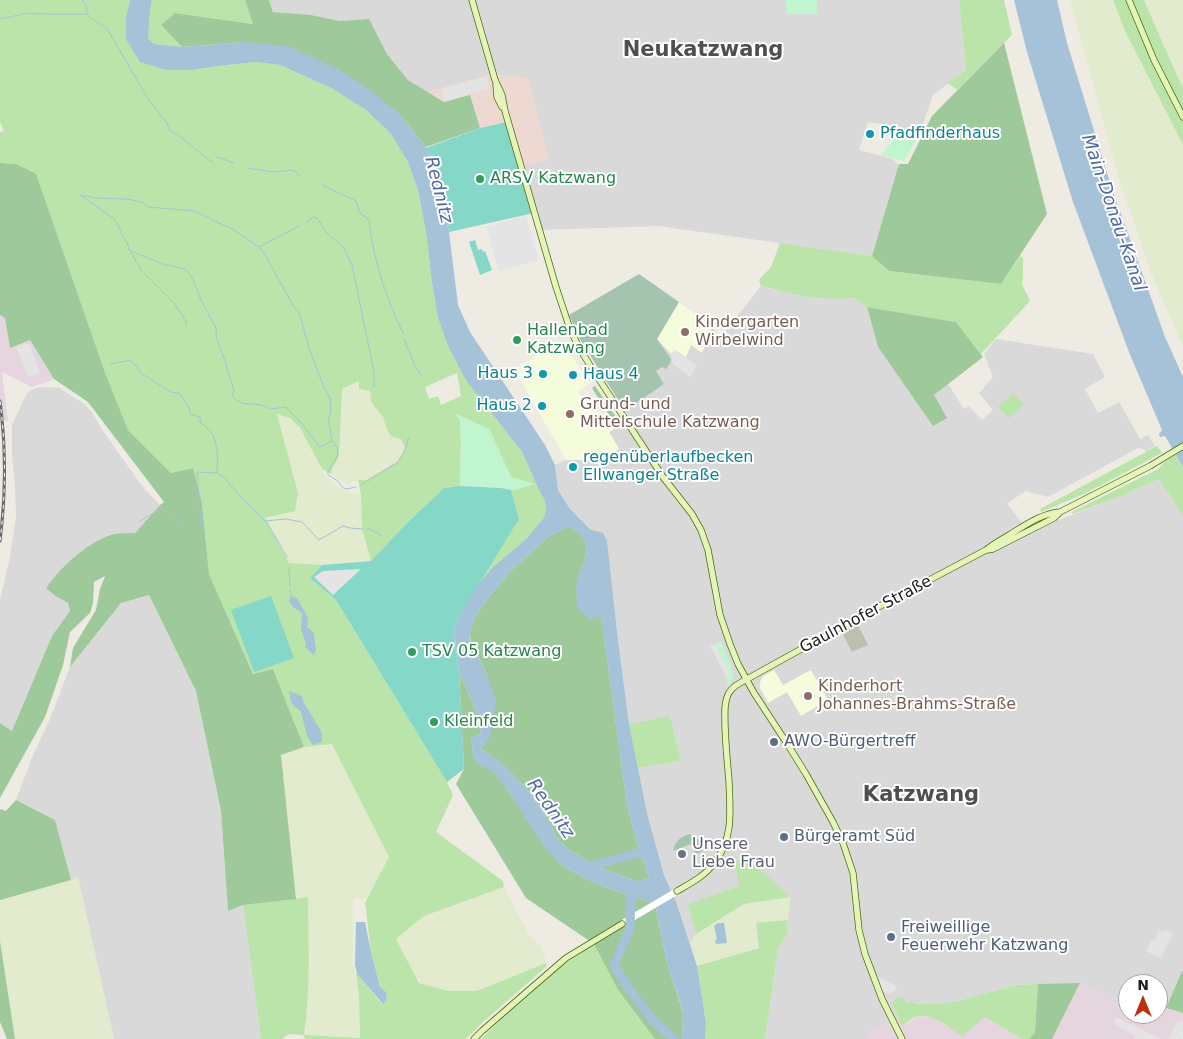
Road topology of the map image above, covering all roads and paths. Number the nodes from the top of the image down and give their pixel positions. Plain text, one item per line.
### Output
1 (472, 0) edge
2 (1129, 0) edge
3 (1183, 117) edge
4 (1183, 446) edge
5 (746, 680) junction
6 (677, 891) dead end
7 (622, 924) dead end
8 (474, 1039) edge
9 (902, 1039) edge

1 - 5 main road
2 - 3 main road
4 - 5 main road, Gaulnhofer Straße
5 - 6 main road, Gaulnhofer Straße
5 - 9 main road
7 - 8 main road

